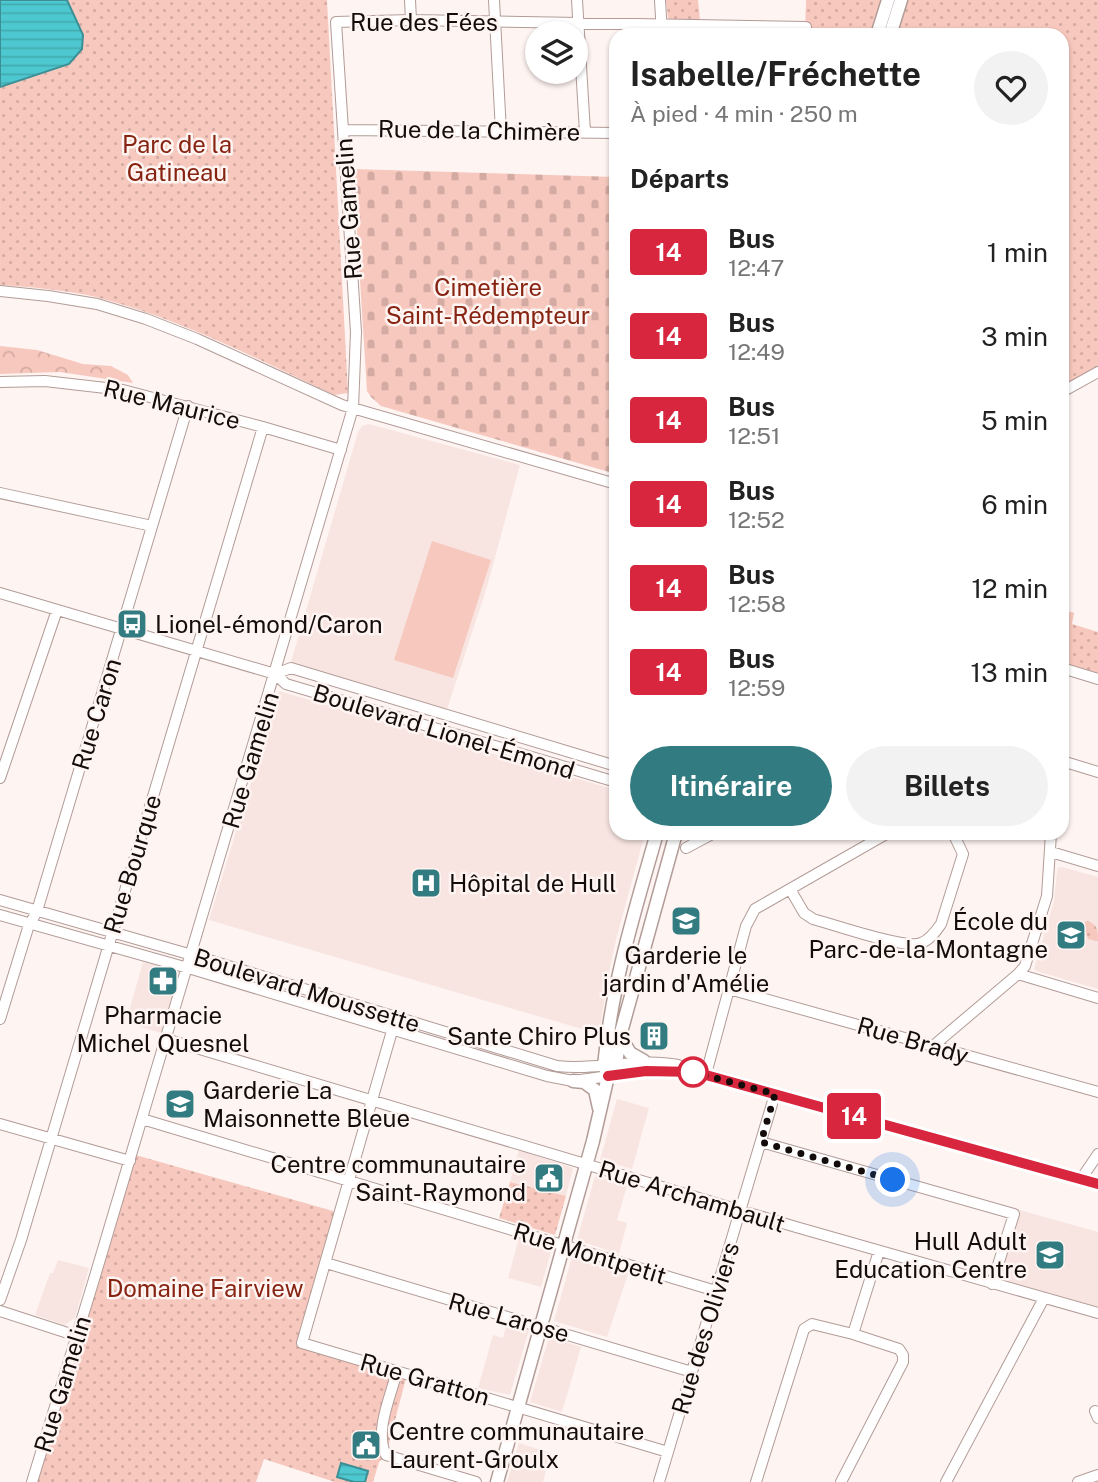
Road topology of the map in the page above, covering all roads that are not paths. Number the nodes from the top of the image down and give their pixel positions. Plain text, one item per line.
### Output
1 (410, 0) edge
2 (494, 0) edge
3 (577, 0) edge
4 (660, 0) edge
5 (888, 0) edge
6 (901, 0) edge
7 (411, 20) junction
8 (578, 21) edge
9 (336, 22) joint
10 (495, 22) junction
11 (525, 23) edge
12 (588, 25) edge
13 (806, 27) dead end
14 (634, 28) edge
15 (662, 28) edge
16 (758, 28) edge
17 (879, 28) edge
18 (892, 28) edge
19 (582, 84) edge
20 (343, 130) junction
21 (501, 132) junction
22 (585, 132) junction
23 (609, 133) edge
24 (0, 292) edge
25 (1098, 372) edge
26 (0, 382) edge
27 (1069, 388) edge
28 (188, 406) junction
29 (354, 408) junction
30 (263, 427) junction
31 (341, 450) junction
32 (609, 482) edge
33 (0, 493) edge
34 (152, 526) junction
35 (0, 593) edge
36 (57, 610) junction
37 (122, 629) junction
38 (197, 651) junction
39 (1069, 670) edge
40 (275, 674) junction
41 (1098, 679) edge
42 (1069, 763) edge
43 (609, 764) edge
44 (1098, 772) edge
45 (0, 778) edge
46 (609, 780) edge
47 (655, 840) edge
48 (674, 840) edge
49 (701, 840) edge
50 (876, 840) edge
51 (957, 840) edge
52 (1051, 840) edge
53 (686, 848) dead end
54 (1051, 852) junction
55 (1098, 866) edge
56 (790, 889) junction
57 (0, 900) edge
58 (37, 911) junction
59 (0, 915) edge
60 (29, 924) junction
61 (112, 932) junction
62 (108, 945) junction
63 (192, 955) junction
64 (188, 968) junction
65 (1018, 974) junction
66 (729, 989) junction
67 (1098, 998) edge
68 (396, 1017) junction
69 (0, 1019) edge
70 (393, 1029) junction
71 (620, 1037) junction
72 (166, 1039) junction
73 (933, 1046) junction
74 (645, 1061) junction
75 (609, 1068) junction
76 (701, 1073) junction
77 (573, 1081) junction
78 (1098, 1092) edge
79 (775, 1094) junction
80 (372, 1100) junction
81 (600, 1112) junction
82 (142, 1119) junction
83 (0, 1124) edge
84 (51, 1138) junction
85 (761, 1142) junction
86 (1098, 1154) edge
87 (130, 1161) junction
88 (587, 1164) junction
89 (1081, 1179) junction
90 (349, 1181) junction
91 (1098, 1184) edge
92 (740, 1209) junction
93 (564, 1245) junction
94 (879, 1251) junction
95 (326, 1263) junction
96 (992, 1284) junction
97 (716, 1291) junction
98 (1044, 1298) junction
99 (0, 1300) edge
100 (0, 1311) edge
101 (1098, 1313) edge
102 (541, 1326) junction
103 (853, 1334) junction
104 (77, 1336) junction
105 (397, 1371) junction
106 (692, 1372) junction
107 (518, 1407) junction
108 (668, 1452) junction
109 (1098, 1475) edge
110 (32, 1482) edge
111 (476, 1482) edge
112 (497, 1482) edge
113 (659, 1482) edge
114 (756, 1482) edge
115 (841, 1482) edge
116 (946, 1482) edge
117 (1079, 1482) edge

1 - 7 street
2 - 10 street
3 - 8 street
4 - 15 street
5 - 17 main road
6 - 18 main road
7 - 9 street, Rue des Fées
7 - 10 street, Rue des Fées
9 - 20 street, Rue Gamelin
10 - 11 street, Rue des Fées
10 - 21 street
12 - 14 street, Rue des Fées
13 - 16 street, Rue des Fées
19 - 22 street
20 - 21 street, Rue de la Chimère
20 - 29 street, Rue Gamelin
21 - 22 street, Rue de la Chimère
22 - 23 street, Rue de la Chimère
24 - 29 street
25 - 27 street
26 - 28 street, Rue Maurice
28 - 30 street, Rue Maurice
28 - 34 street, Rue Caron
29 - 31 street, Rue Gamelin
29 - 32 street
30 - 31 street, Rue Maurice
30 - 38 street, Rue Bourque
31 - 40 street, Rue Gamelin
33 - 34 street
34 - 37 street, Rue Caron
35 - 36 street, Boulevard Lionel-Émond
36 - 37 street, Boulevard Lionel-Émond
36 - 45 street
37 - 38 street, Boulevard Lionel-Émond
37 - 58 street, Rue Caron
38 - 40 street, Boulevard Lionel-Émond
38 - 61 street, Rue Bourque
39 - 41 street
40 - 43 street, Boulevard Lionel-Émond
40 - 46 street, Boulevard Lionel-Émond
40 - 63 street, Rue Gamelin
42 - 44 street
47 - 75 main road
48 - 71 main road
49 - 53 street
50 - 56 street
51 - 56 street
52 - 54 street
54 - 55 street
54 - 65 street
56 - 66 street
57 - 58 street, Boulevard Moussette
58 - 60 street, Rue Caron
58 - 61 street, Boulevard Moussette
59 - 60 street, Boulevard Moussette
60 - 62 street, Boulevard Moussette
60 - 69 street, Rue Caron
61 - 62 street, Rue Bourque
61 - 63 street, Boulevard Moussette
62 - 64 street, Boulevard Moussette
62 - 84 street, Rue Bourque
63 - 64 street, Rue Gamelin
63 - 68 street, Boulevard Moussette
64 - 70 street, Boulevard Moussette
64 - 72 street, Rue Gamelin
65 - 67 street
65 - 73 street
66 - 73 street, Rue Brady
66 - 76 street
68 - 70 street
68 - 75 street, Boulevard Moussette
70 - 77 street, Boulevard Moussette
70 - 80 street
71 - 74 main road
71 - 75 main road
72 - 80 street, Rue Archambault
72 - 82 street, Rue Gamelin
73 - 78 street, Rue Brady
74 - 75 street
74 - 76 street
75 - 76 street
75 - 77 street, Boulevard Moussette
75 - 81 main road
76 - 79 street
77 - 81 main road
79 - 85 street, Rue des Oliviers
79 - 89 street
80 - 88 street, Rue Archambault
80 - 90 street
81 - 88 main road
82 - 87 street, Rue Gamelin
82 - 90 street, Rue Montpetit
83 - 84 street
84 - 87 street
84 - 99 street, Rue Bourque
85 - 92 street, Rue des Oliviers
85 - 96 street
86 - 89 street
87 - 104 street, Rue Gamelin
88 - 92 street, Rue Archambault
88 - 93 main road
89 - 91 street
90 - 93 street, Rue Montpetit
90 - 95 street
92 - 94 street, Rue Archambault
92 - 97 street, Rue des Oliviers
93 - 97 street, Rue Montpetit
93 - 102 main road
94 - 96 street, Rue Archambault
94 - 103 street
95 - 102 street, Rue Larose
95 - 105 street, Rue Gratton
96 - 98 street, Rue Archambault
97 - 106 street, Rue des Oliviers
98 - 101 street, Rue Archambault
98 - 116 street
100 - 104 street
102 - 106 street, Rue Larose
102 - 107 main road
103 - 114 street
103 - 115 street
104 - 110 street, Rue Gamelin
105 - 107 street, Rue Gratton
105 - 111 street
106 - 108 street, Rue des Oliviers
107 - 108 street, Rue Gratton
107 - 112 main road
108 - 113 street, Rue des Oliviers
109 - 117 street

